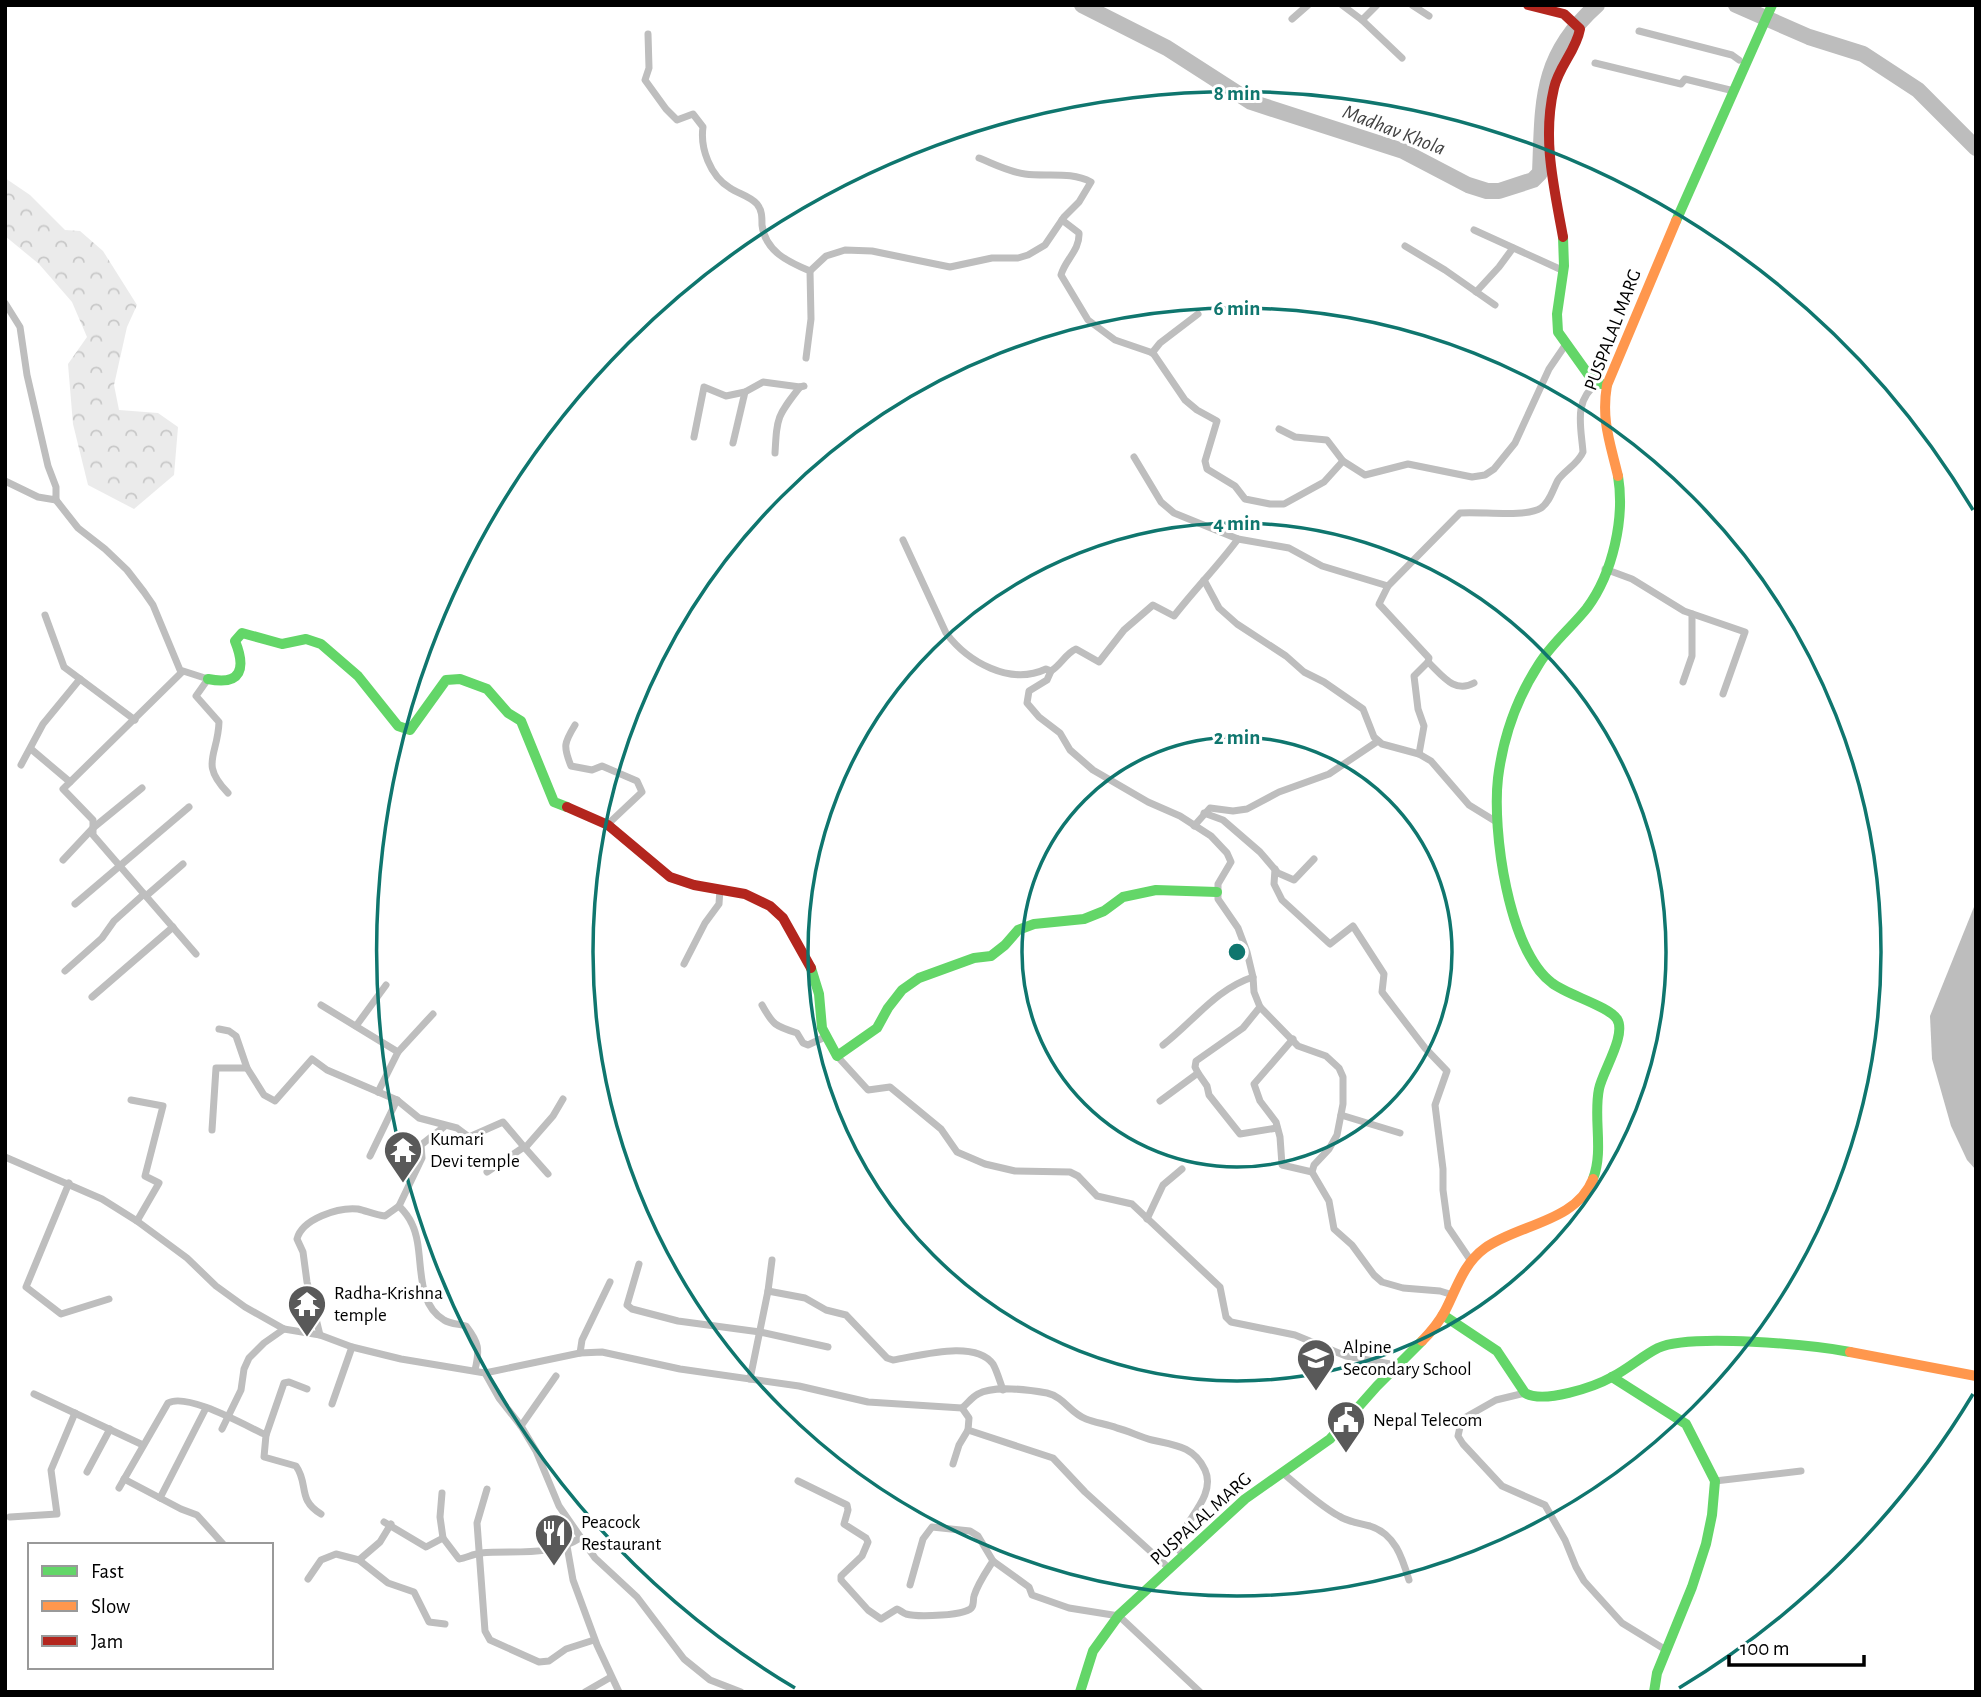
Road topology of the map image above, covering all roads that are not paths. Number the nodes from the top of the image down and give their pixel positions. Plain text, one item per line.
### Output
1 (1308, 5) edge
2 (1342, 5) edge
3 (1377, 5) edge
4 (1412, 5) edge
5 (1528, 5) edge
6 (1772, 7) edge
7 (1429, 16) dead end
8 (1292, 19) dead end
9 (1362, 20) junction
10 (1639, 31) dead end
11 (648, 34) dead end
12 (1402, 58) dead end
13 (1743, 62) junction
14 (1594, 63) dead end
15 (1734, 91) junction
16 (979, 158) dead end
17 (1062, 220) junction
18 (1474, 230) dead end
19 (1405, 246) dead end
20 (1513, 248) junction
21 (810, 271) junction
22 (1564, 271) junction
23 (1476, 292) junction
24 (5, 303) edge
25 (1495, 305) dead end
26 (1198, 314) dead end
27 (1564, 346) junction
28 (1152, 352) junction
29 (806, 358) dead end
30 (1602, 384) junction
31 (745, 392) junction
32 (1279, 429) dead end
33 (694, 437) dead end
34 (733, 443) dead end
35 (775, 453) dead end
36 (1134, 457) dead end
37 (1343, 461) junction
38 (5, 481) edge
39 (56, 500) junction
40 (1238, 539) junction
41 (903, 540) dead end
42 (1605, 569) junction
43 (1204, 580) junction
44 (1388, 586) junction
45 (1692, 614) junction
46 (45, 615) dead end
47 (1428, 662) junction
48 (1051, 671) junction
49 (183, 672) junction
50 (80, 679) junction
51 (208, 679) junction
52 (1474, 682) dead end
53 (1683, 682) dead end
54 (1723, 694) dead end
55 (135, 720) junction
56 (575, 726) dead end
57 (1378, 741) junction
58 (31, 748) junction
59 (1419, 754) junction
60 (20, 765) dead end
61 (69, 782) junction
62 (142, 788) dead end
63 (228, 793) dead end
64 (189, 807) dead end
65 (1204, 813) junction
66 (1496, 821) junction
67 (607, 825) junction
68 (1194, 826) junction
69 (93, 828) junction
70 (1314, 859) dead end
71 (63, 860) dead end
72 (183, 864) dead end
73 (119, 865) junction
74 (1275, 869) junction
75 (720, 888) junction
76 (1217, 892) junction
77 (145, 895) junction
78 (75, 904) dead end
79 (173, 927) junction
80 (196, 954) dead end
81 (684, 964) dead end
82 (65, 971) dead end
83 (1253, 977) junction
84 (386, 985) dead end
85 (92, 997) dead end
86 (762, 1004) dead end
87 (321, 1005) dead end
88 (1260, 1007) junction
89 (433, 1014) dead end
90 (356, 1026) junction
91 (219, 1029) dead end
92 (825, 1037) junction
93 (1293, 1039) junction
94 (1163, 1045) dead end
95 (398, 1052) junction
96 (837, 1056) junction
97 (247, 1068) junction
98 (1198, 1073) junction
99 (378, 1092) junction
100 (563, 1099) dead end
101 (131, 1100) dead end
102 (397, 1100) junction
103 (1160, 1101) dead end
104 (1341, 1115) junction
105 (445, 1126) junction
106 (1278, 1128) junction
107 (212, 1130) dead end
108 (1401, 1133) dead end
109 (524, 1148) junction
110 (370, 1156) dead end
111 (5, 1157) edge
112 (1182, 1169) dead end
113 (487, 1172) dead end
114 (1312, 1172) junction
115 (548, 1174) dead end
116 (69, 1184) junction
117 (399, 1206) junction
118 (1147, 1219) junction
119 (137, 1221) junction
120 (772, 1260) dead end
121 (1471, 1261) junction
122 (639, 1264) dead end
123 (610, 1282) dead end
124 (768, 1291) junction
125 (1453, 1295) junction
126 (108, 1299) dead end
127 (1443, 1315) junction
128 (284, 1329) junction
129 (760, 1332) junction
130 (320, 1335) junction
131 (352, 1347) junction
132 (828, 1347) dead end
133 (580, 1353) junction
134 (1396, 1365) junction
135 (475, 1370) junction
136 (485, 1373) junction
137 (556, 1376) dead end
138 (1976, 1376) edge
139 (1612, 1377) junction
140 (750, 1379) junction
141 (307, 1389) dead end
142 (1003, 1390) junction
143 (1525, 1393) junction
144 (34, 1394) dead end
145 (332, 1404) dead end
146 (206, 1408) junction
147 (962, 1408) junction
148 (75, 1413) junction
149 (228, 1418) junction
150 (521, 1426) junction
151 (110, 1429) junction
152 (222, 1429) dead end
153 (968, 1430) junction
154 (266, 1435) junction
155 (144, 1445) junction
156 (953, 1464) dead end
157 (1801, 1471) dead end
158 (87, 1472) dead end
159 (1283, 1473) junction
160 (124, 1479) junction
161 (798, 1481) dead end
162 (1715, 1481) junction
163 (119, 1488) dead end
164 (487, 1489) dead end
165 (442, 1493) dead end
166 (160, 1499) junction
167 (321, 1514) dead end
168 (10, 1517) dead end
169 (443, 1538) junction
170 (580, 1538) junction
171 (222, 1543) edge
172 (567, 1546) junction
173 (479, 1553) junction
174 (1185, 1556) junction
175 (359, 1560) junction
176 (993, 1561) junction
177 (1170, 1569) junction
178 (308, 1579) dead end
179 (1409, 1580) dead end
180 (910, 1585) dead end
181 (1119, 1616) junction
182 (445, 1623) dead end
183 (594, 1640) junction
184 (1666, 1650) junction
185 (611, 1677) junction
186 (585, 1692) edge
187 (619, 1692) edge
188 (741, 1692) edge
189 (1080, 1692) edge
190 (1200, 1692) edge
191 (1654, 1692) edge

1 - 8 street
2 - 9 street
3 - 9 street
4 - 7 street
5 - 22 street
6 - 13 street, PUSPALAL MARG
9 - 12 street
10 - 13 street
11 - 21 street
13 - 15 street, PUSPALAL MARG
14 - 15 street
15 - 30 street, PUSPALAL MARG
16 - 17 street
17 - 21 street
17 - 28 street
18 - 20 street
19 - 23 street
20 - 22 street
20 - 23 street
21 - 29 street
22 - 27 street
23 - 25 street
24 - 39 street
26 - 28 street
27 - 30 street
27 - 37 street
28 - 37 street
30 - 42 street, PUSPALAL MARG
30 - 44 street
31 - 33 street
31 - 34 street
31 - 35 street
32 - 37 street
36 - 40 street
38 - 39 street
39 - 49 street
40 - 43 street
40 - 44 street
41 - 48 street
42 - 45 street
42 - 66 street, PUSPALAL MARG
43 - 48 street
43 - 57 street
44 - 47 street
45 - 53 street
45 - 54 street
46 - 50 street
47 - 52 street
47 - 59 street
48 - 68 street
49 - 51 street
49 - 55 street
50 - 55 street
50 - 58 street
51 - 63 street
51 - 67 street
55 - 61 street
56 - 67 street
57 - 59 street
57 - 65 street
58 - 60 street
58 - 61 street
59 - 66 street
61 - 69 street
62 - 69 street
64 - 73 street
65 - 68 street
65 - 74 street
66 - 121 street, PUSPALAL MARG
67 - 75 street
68 - 76 street
69 - 71 street
69 - 73 street
70 - 74 street
72 - 77 street
73 - 77 street
73 - 78 street
74 - 121 street
75 - 81 street
75 - 92 street
76 - 83 street
76 - 96 street
77 - 79 street
77 - 82 street
79 - 80 street
79 - 85 street
83 - 88 street
83 - 94 street
84 - 90 street
86 - 92 street
87 - 90 street
88 - 93 street
88 - 98 street
89 - 95 street
90 - 95 street
91 - 97 street
92 - 96 street
93 - 104 street
93 - 106 street
95 - 99 street
96 - 118 street
97 - 99 street
97 - 107 street
98 - 103 street
98 - 106 street
99 - 102 street
100 - 109 street
101 - 119 street
102 - 105 street
102 - 110 street
104 - 108 street
104 - 114 street
105 - 109 street
105 - 117 street
106 - 114 street
109 - 113 street
109 - 115 street
111 - 116 street
112 - 118 street
114 - 125 street
116 - 119 street
116 - 126 street
117 - 130 street
117 - 135 street
118 - 134 street
119 - 128 street
120 - 124 street
121 - 125 street, PUSPALAL MARG
122 - 129 street
123 - 133 street
124 - 129 street
124 - 142 street
125 - 127 street, PUSPALAL MARG
127 - 134 street, PUSPALAL MARG
127 - 143 street
128 - 130 street
128 - 149 street
129 - 132 street
129 - 140 street
130 - 131 street
131 - 135 street
131 - 145 street
133 - 136 street
133 - 140 street
134 - 159 street, PUSPALAL MARG
135 - 136 street
136 - 150 street
137 - 150 street
138 - 139 street
139 - 143 street
139 - 162 street
140 - 147 street
141 - 154 street
142 - 147 street
142 - 174 street
143 - 184 street
144 - 148 street
146 - 149 street
146 - 155 street
146 - 166 street
147 - 153 street
148 - 151 street
148 - 168 street
149 - 152 street
149 - 154 street
150 - 170 street
151 - 155 street
151 - 158 street
153 - 156 street
153 - 177 street
154 - 167 street
155 - 160 street
157 - 162 street
159 - 174 street, PUSPALAL MARG
159 - 179 street
160 - 163 street
160 - 166 street
161 - 176 street
162 - 184 street
164 - 173 street
165 - 169 street
166 - 171 street
169 - 173 street
169 - 175 street
170 - 172 street
170 - 188 street
172 - 173 street
172 - 183 street
173 - 183 street
174 - 177 street, PUSPALAL MARG
175 - 178 street
175 - 182 street
176 - 180 street
176 - 181 street
177 - 181 street, PUSPALAL MARG
181 - 189 street, PUSPALAL MARG
181 - 190 street
183 - 185 street
184 - 191 street
185 - 186 street
185 - 187 street

